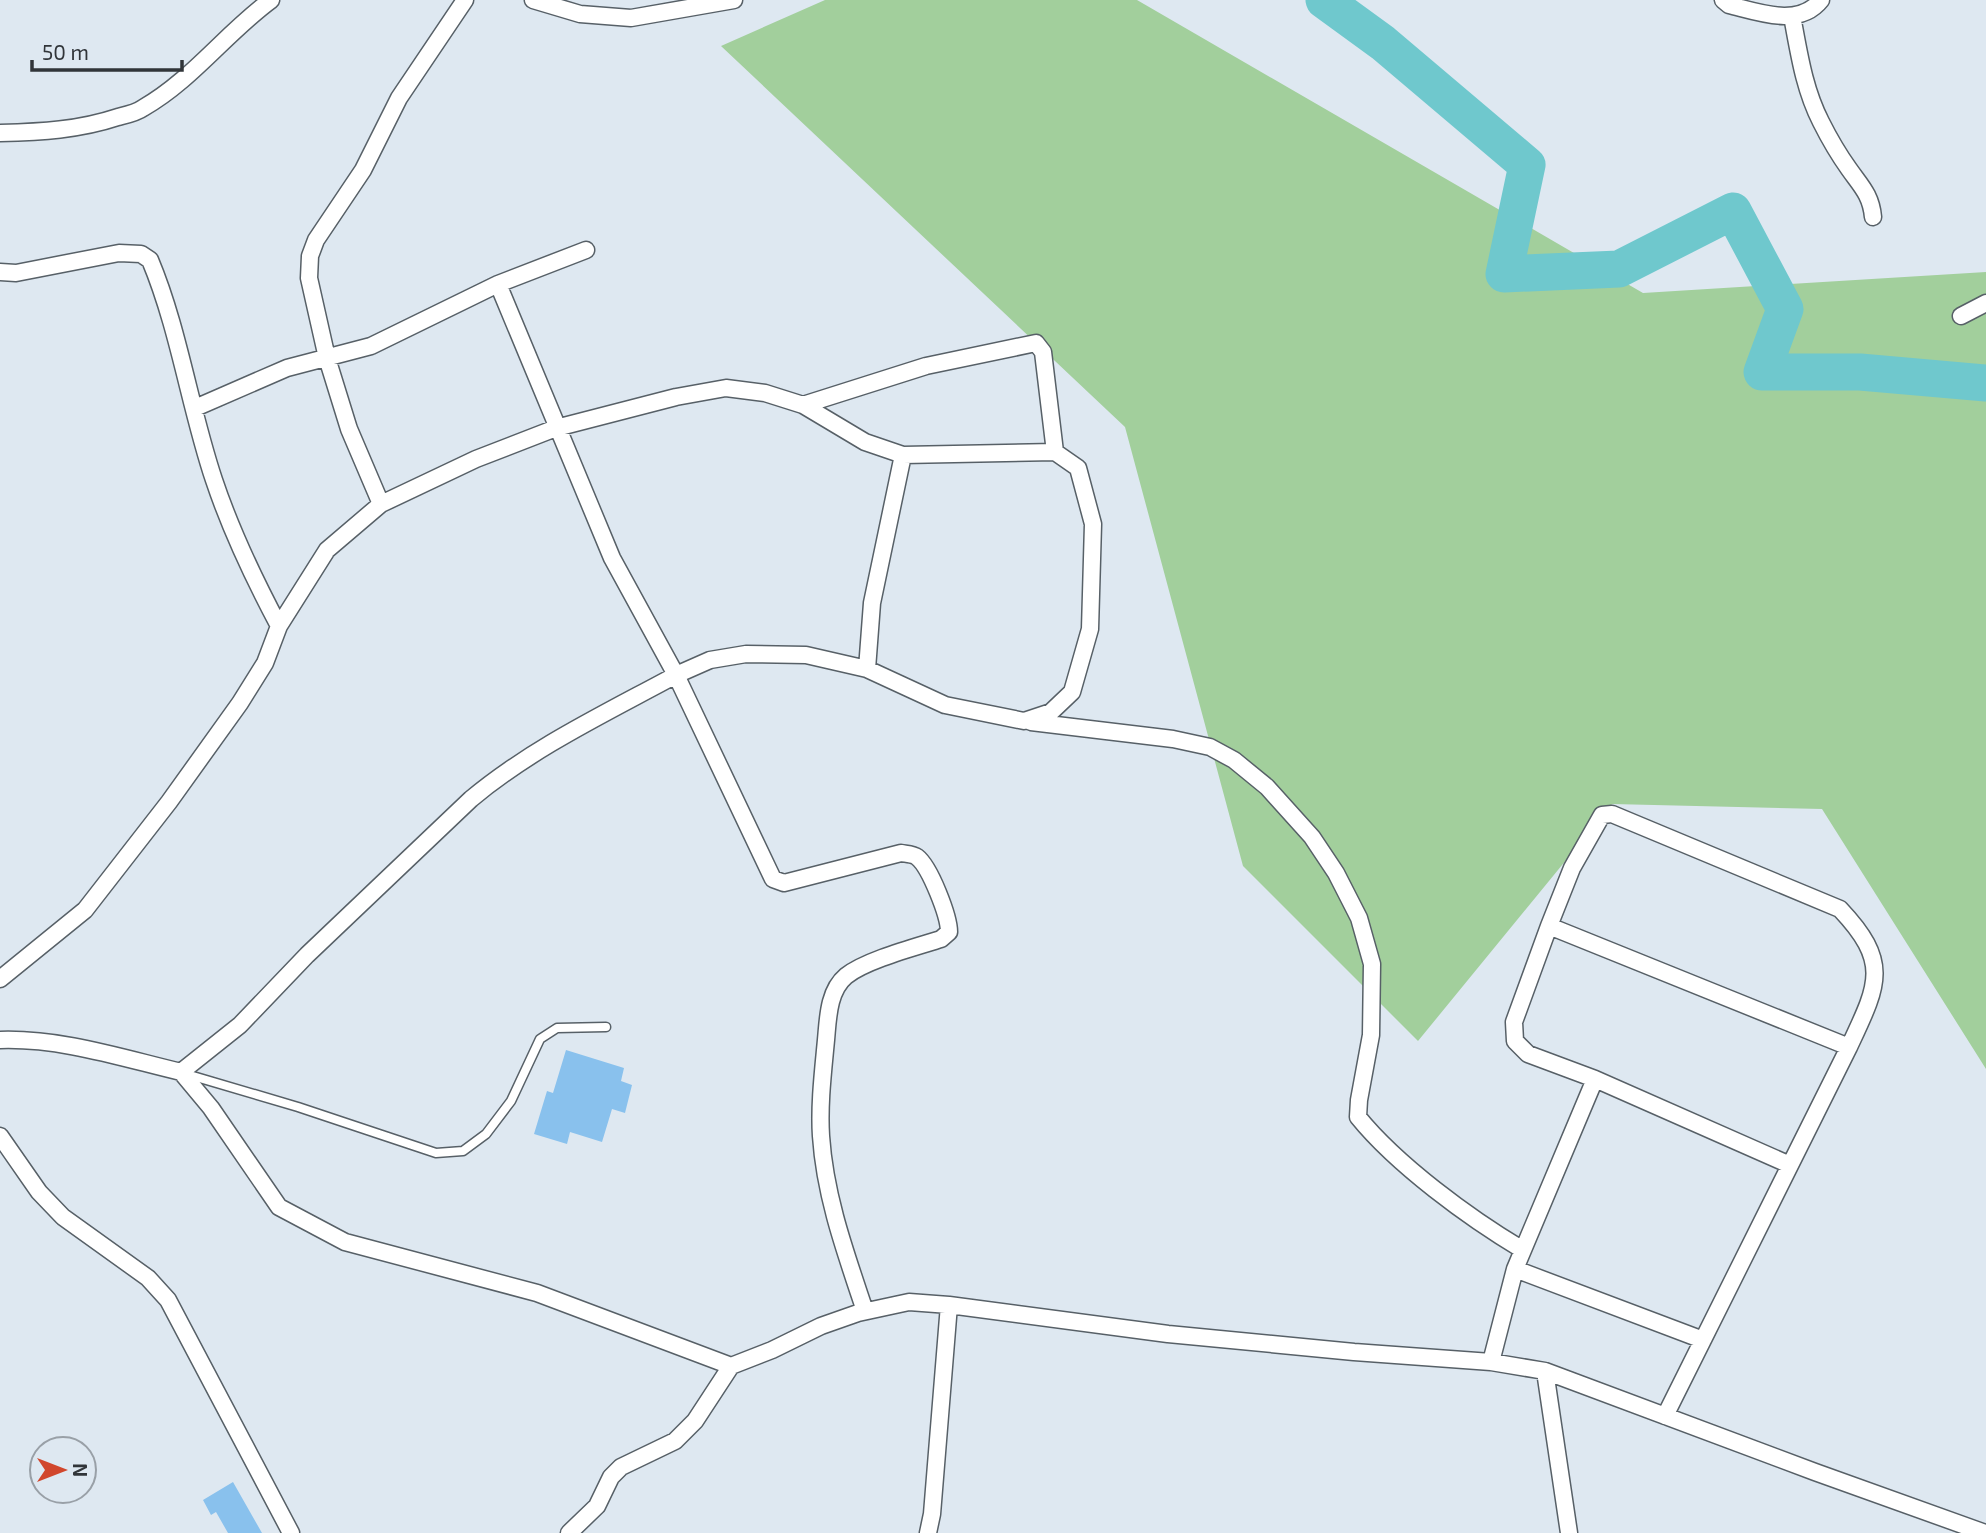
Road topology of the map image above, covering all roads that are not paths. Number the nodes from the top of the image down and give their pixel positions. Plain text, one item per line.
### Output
1 (271, 0) edge
2 (465, 0) edge
3 (533, 0) edge
4 (734, 0) edge
5 (1723, 0) edge
6 (1821, 0) edge
7 (1792, 16) junction
8 (0, 133) edge
9 (1873, 217) dead end
10 (586, 250) dead end
11 (0, 272) edge
12 (498, 284) junction
13 (1986, 303) edge
14 (1961, 316) dead end
15 (327, 358) junction
16 (803, 404) junction
17 (195, 408) junction
18 (556, 428) junction
19 (1055, 452) junction
20 (903, 455) junction
21 (381, 504) junction
22 (279, 626) junction
23 (867, 668) junction
24 (676, 676) junction
25 (1024, 721) junction
26 (1549, 926) junction
27 (0, 979) edge
28 (606, 1027) dead end
29 (0, 1041) edge
30 (1849, 1047) junction
31 (181, 1072) junction
32 (1595, 1079) junction
33 (0, 1136) edge
34 (1790, 1164) junction
35 (1523, 1250) junction
36 (1515, 1269) junction
37 (949, 1306) junction
38 (865, 1311) junction
39 (1703, 1340) junction
40 (1491, 1362) junction
41 (731, 1366) junction
42 (1545, 1371) junction
43 (1665, 1416) junction
44 (1941, 1526) edge
45 (291, 1533) edge
46 (569, 1533) edge
47 (928, 1533) edge
48 (1569, 1533) edge
49 (1985, 1533) edge

1 - 8 street
2 - 15 street
3 - 4 street
5 - 7 street
6 - 7 street
7 - 9 street
10 - 12 street
11 - 17 street
12 - 15 street
12 - 18 street
13 - 14 street
15 - 17 street
15 - 21 street
16 - 18 street
16 - 19 street
16 - 20 street
17 - 22 street
18 - 21 street
18 - 24 street
19 - 20 street
19 - 25 street
20 - 23 street
21 - 22 street
22 - 27 street
23 - 24 street
23 - 25 street
24 - 31 street
24 - 38 street
25 - 35 street
26 - 30 street
26 - 30 street
26 - 32 street
28 - 31 lane
29 - 31 street
30 - 34 street
31 - 41 street
32 - 34 street
32 - 35 street
33 - 45 street
34 - 39 street
35 - 36 street
36 - 39 street
36 - 40 street
37 - 38 street
37 - 40 street
37 - 47 street
38 - 41 street
39 - 43 street
40 - 42 street
41 - 46 street
42 - 43 street
42 - 48 street
43 - 44 street
44 - 49 street

